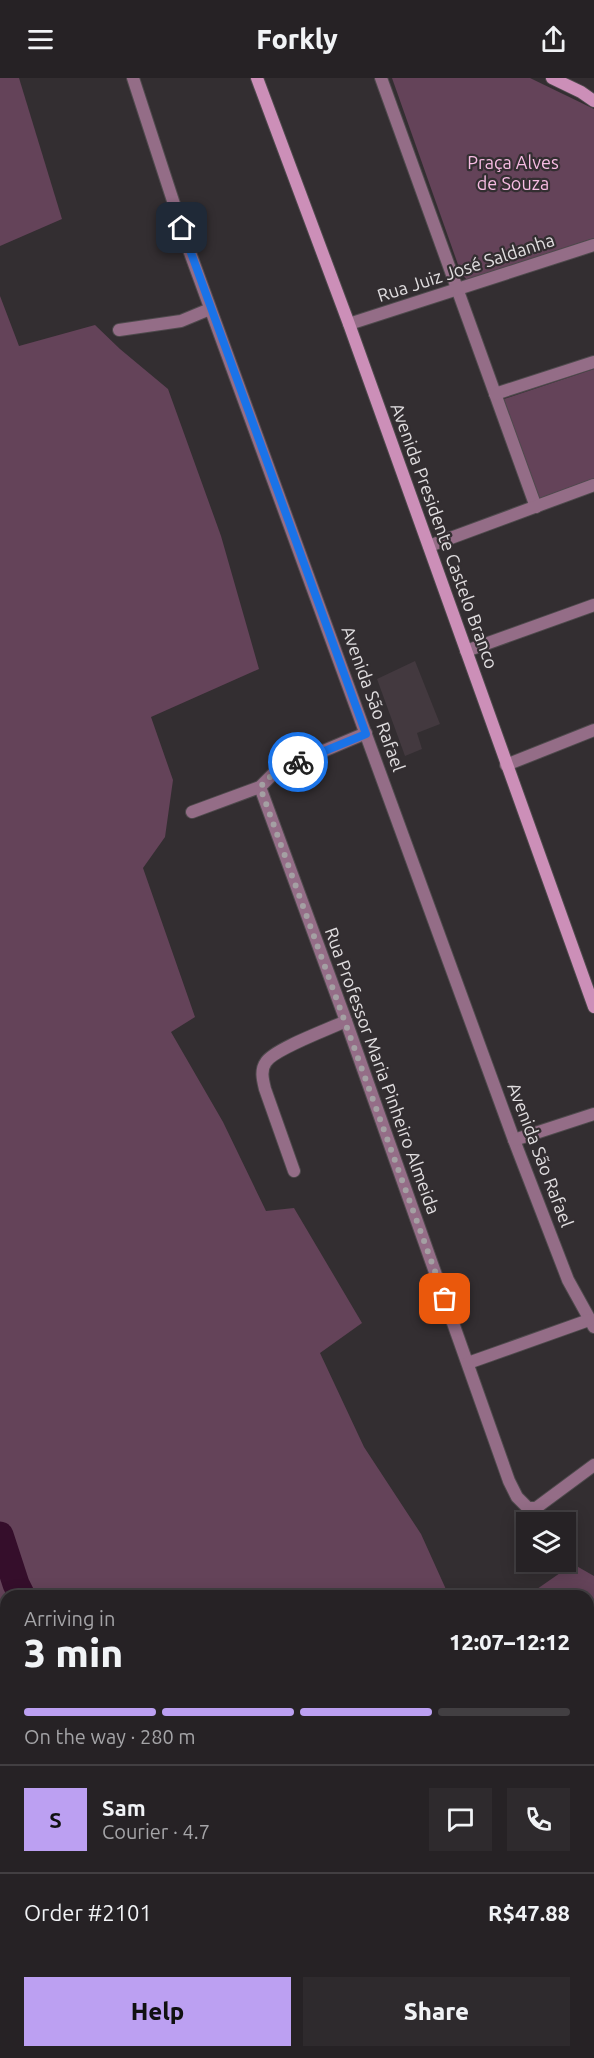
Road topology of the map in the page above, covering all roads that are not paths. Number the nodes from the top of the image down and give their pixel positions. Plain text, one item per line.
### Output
1 (133, 78) edge
2 (257, 78) edge
3 (381, 78) edge
4 (552, 78) edge
5 (594, 101) edge
6 (594, 245) edge
7 (459, 289) junction
8 (210, 309) junction
9 (349, 324) junction
10 (119, 330) dead end
11 (594, 362) edge
12 (495, 394) junction
13 (594, 485) edge
14 (536, 507) junction
15 (429, 546) junction
16 (594, 605) edge
17 (466, 651) junction
18 (594, 730) edge
19 (366, 734) junction
20 (507, 765) junction
21 (260, 787) junction
22 (192, 812) dead end
23 (589, 978) edge
24 (594, 1007) edge
25 (346, 1021) junction
26 (594, 1114) edge
27 (514, 1140) junction
28 (294, 1171) dead end
29 (592, 1323) edge
30 (468, 1363) junction
31 (594, 1465) edge

1 - 8 street, Avenida São Rafael
2 - 9 main road, Avenida Presidente Castelo Branco
3 - 7 street
4 - 5 main road
6 - 7 street, Rua Juiz José Saldanha
7 - 9 street, Rua Juiz José Saldanha
7 - 12 street
8 - 10 street
8 - 19 street, Avenida São Rafael
9 - 15 main road, Avenida Presidente Castelo Branco
11 - 12 street
12 - 14 street
13 - 14 street
14 - 15 street
15 - 17 main road, Avenida Presidente Castelo Branco
16 - 17 street
17 - 20 main road, Avenida Presidente Castelo Branco
18 - 20 street
19 - 21 street
19 - 27 street, Avenida São Rafael
20 - 23 main road, Avenida Presidente Castelo Branco
21 - 22 street
21 - 25 street, Rua Professor Maria Pinheiro Almeida
23 - 24 main road, Avenida Presidente Castelo Branco
25 - 28 street
25 - 30 street, Rua Professor Maria Pinheiro Almeida
26 - 27 street
27 - 29 street, Avenida São Rafael
29 - 30 street
30 - 31 street, Rua Professor Maria Pinheiro Almeida

